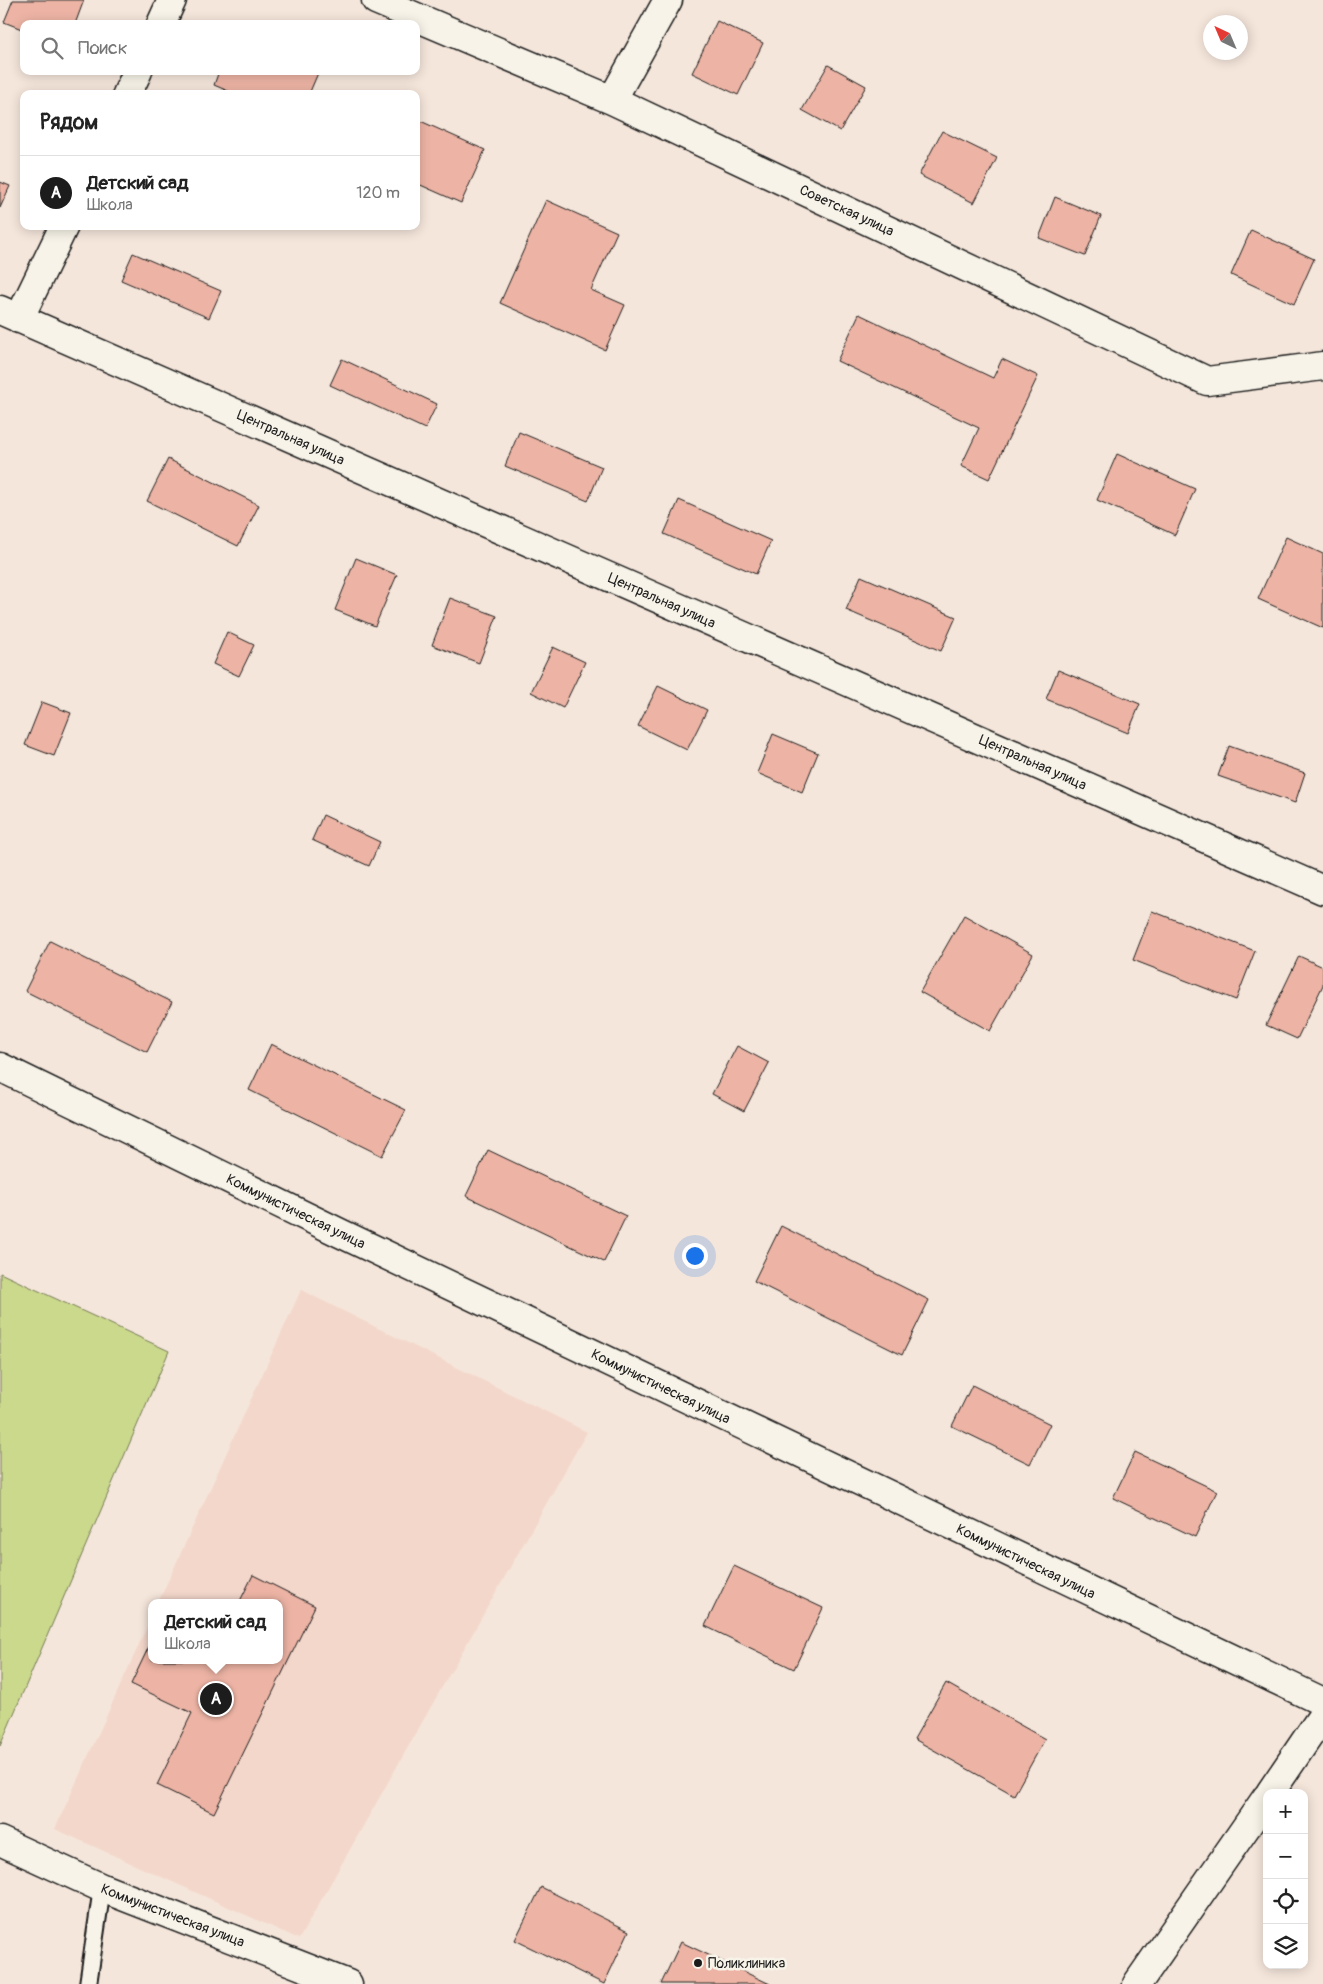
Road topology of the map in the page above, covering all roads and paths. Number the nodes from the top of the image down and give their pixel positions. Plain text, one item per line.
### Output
1 (172, 0) edge
2 (376, 0) edge
3 (668, 0) edge
4 (163, 20) edge
5 (136, 75) edge
6 (129, 90) edge
7 (612, 100) junction
8 (62, 230) edge
9 (10, 315) edge
10 (1323, 366) edge
11 (1323, 890) edge
12 (0, 1067) edge
13 (1323, 1702) edge
14 (1323, 1715) edge
15 (1273, 1789) edge
16 (1263, 1803) edge
17 (0, 1842) edge
18 (102, 1888) junction
19 (88, 1984) edge
20 (348, 1984) edge
21 (1137, 1984) edge

1 - 4 street
2 - 7 street, Советская улица
3 - 7 street
5 - 6 street
7 - 10 street, Советская улица
8 - 9 street
9 - 11 street, Центральная улица
12 - 13 street, Коммунистическая улица
14 - 15 street
16 - 21 street
17 - 18 street, Коммунистическая улица
18 - 19 lane
18 - 20 street, Коммунистическая улица

